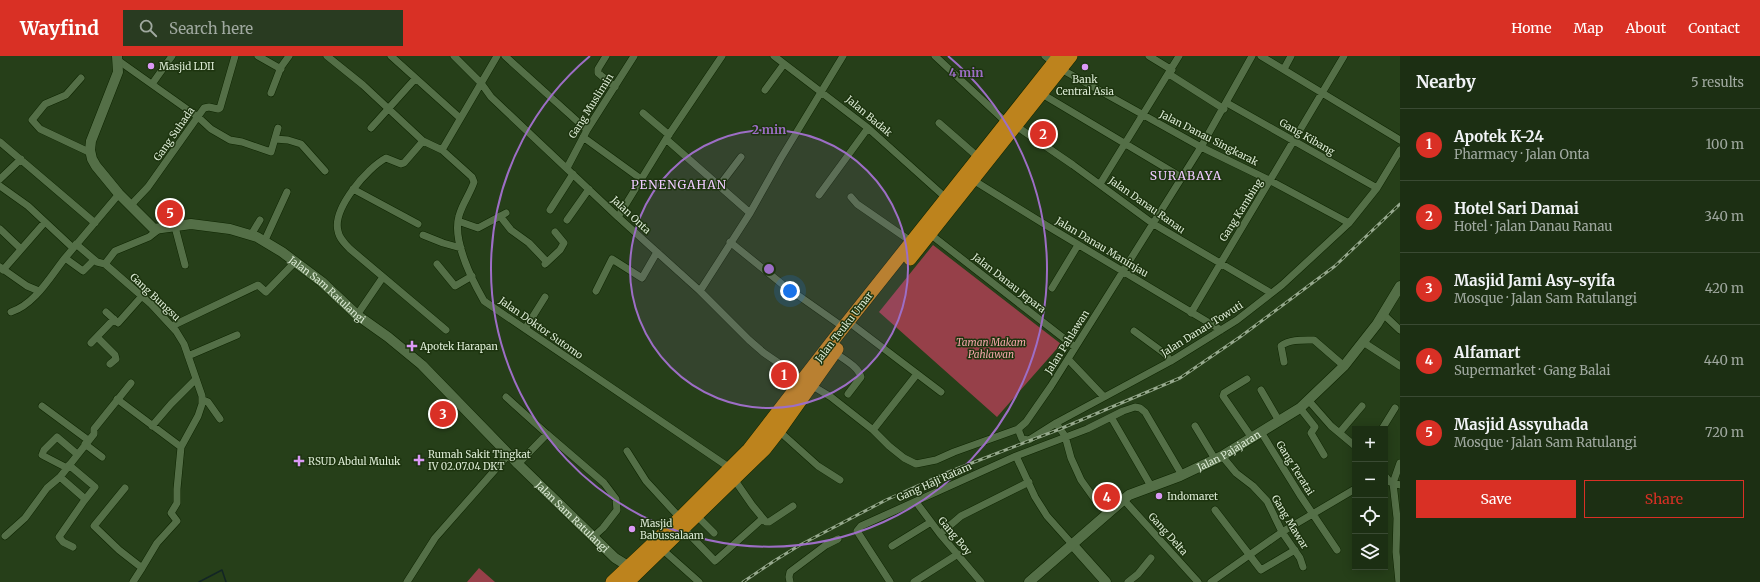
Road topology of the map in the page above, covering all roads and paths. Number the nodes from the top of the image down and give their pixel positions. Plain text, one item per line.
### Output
1 (172, 56) edge
2 (235, 56) edge
3 (258, 56) edge
4 (289, 56) edge
5 (391, 56) edge
6 (454, 56) edge
7 (497, 56) edge
8 (505, 56) edge
9 (606, 56) edge
10 (634, 56) edge
11 (722, 56) edge
12 (774, 56) edge
13 (843, 56) edge
14 (935, 56) edge
15 (1071, 56) edge
16 (1149, 56) edge
17 (1179, 56) edge
18 (1252, 56) edge
19 (1261, 56) edge
20 (1291, 56) edge
21 (1344, 56) edge
22 (330, 57) edge
23 (118, 59) edge
24 (1055, 61) edge
25 (784, 64) junction
26 (281, 69) junction
27 (1284, 69) junction
28 (1170, 72) junction
29 (81, 78) dead end
30 (415, 79) junction
31 (481, 83) junction
32 (152, 84) junction
33 (615, 87) junction
34 (765, 90) dead end
35 (821, 91) junction
36 (1321, 92) junction
37 (271, 93) dead end
38 (1042, 94) junction
39 (1226, 106) junction
40 (388, 110) junction
41 (643, 113) dead end
42 (1142, 114) junction
43 (198, 117) junction
44 (460, 118) junction
45 (939, 123) dead end
46 (1011, 124) junction
47 (278, 128) dead end
48 (371, 128) dead end
49 (868, 128) junction
50 (587, 130) junction
51 (583, 137) junction
52 (667, 137) junction
53 (275, 139) junction
54 (1400, 140) edge
55 (423, 141) junction
56 (1294, 141) junction
57 (0, 142) edge
58 (1125, 143) junction
59 (1201, 147) junction
60 (442, 150) junction
61 (1400, 150) edge
62 (91, 153) junction
63 (740, 157) dead end
64 (978, 157) junction
65 (21, 159) junction
66 (567, 168) junction
67 (325, 170) dead end
68 (573, 174) junction
69 (1181, 177) junction
70 (0, 179) edge
71 (641, 179) junction
72 (973, 180) junction
73 (1271, 181) junction
74 (1100, 184) junction
75 (0, 186) edge
76 (719, 186) junction
77 (1377, 188) junction
78 (353, 189) junction
79 (589, 189) junction
80 (286, 192) dead end
81 (119, 194) junction
82 (819, 195) dead end
83 (851, 197) dead end
84 (946, 198) junction
85 (130, 206) junction
86 (550, 210) dead end
87 (750, 213) junction
88 (618, 217) junction
89 (260, 220) dead end
90 (567, 220) dead end
91 (458, 221) junction
92 (45, 222) junction
93 (95, 222) junction
94 (1152, 223) junction
95 (1349, 223) junction
96 (418, 224) dead end
97 (175, 226) junction
98 (0, 230) edge
99 (158, 230) junction
100 (555, 232) dead end
101 (930, 234) junction
102 (251, 235) junction
103 (423, 235) dead end
104 (265, 240) junction
105 (730, 242) junction
106 (1078, 244) junction
107 (916, 245) junction
108 (75, 246) junction
109 (461, 248) junction
110 (21, 249) junction
111 (657, 252) junction
112 (65, 258) junction
113 (94, 260) junction
114 (295, 262) junction
115 (105, 264) junction
116 (437, 264) dead end
117 (1220, 264) junction
118 (185, 265) dead end
119 (2, 268) edge
120 (1122, 272) junction
121 (472, 276) junction
122 (383, 277) junction
123 (27, 286) junction
124 (1400, 286) edge
125 (1052, 288) dead end
126 (39, 291) junction
127 (596, 291) dead end
128 (700, 291) junction
129 (1271, 293) junction
130 (142, 296) junction
131 (545, 297) dead end
132 (32, 298) junction
133 (11, 312) dead end
134 (106, 312) dead end
135 (1191, 313) junction
136 (1383, 314) junction
137 (357, 315) junction
138 (114, 319) junction
139 (172, 326) junction
140 (849, 327) junction
141 (525, 329) junction
142 (446, 330) dead end
143 (1220, 330) junction
144 (1400, 330) edge
145 (1134, 331) dead end
146 (237, 335) dead end
147 (98, 337) junction
148 (1363, 342) junction
149 (91, 343) dead end
150 (1075, 347) junction
151 (834, 352) junction
152 (188, 356) junction
153 (1068, 358) junction
154 (1171, 361) junction
155 (1284, 362) dead end
156 (110, 364) dead end
157 (1344, 366) junction
158 (1400, 366) edge
159 (918, 374) junction
160 (196, 379) junction
161 (1247, 379) dead end
162 (807, 382) junction
163 (131, 383) dead end
164 (1261, 390) dead end
165 (941, 392) dead end
166 (848, 394) dead end
167 (506, 397) dead end
168 (1104, 397) junction
169 (117, 399) junction
170 (203, 400) junction
171 (1309, 401) junction
172 (42, 406) dead end
173 (1362, 406) dead end
174 (1300, 408) junction
175 (1395, 408) dead end
176 (1111, 417) junction
177 (220, 419) dead end
178 (1279, 421) junction
179 (1056, 423) junction
180 (152, 426) junction
181 (1195, 426) dead end
182 (1384, 426) edge
183 (1018, 429) junction
184 (873, 430) junction
185 (1261, 432) junction
186 (1340, 432) junction
187 (547, 434) junction
188 (1065, 436) junction
189 (1252, 438) junction
190 (766, 439) junction
191 (86, 442) junction
192 (1352, 443) edge
193 (181, 447) junction
194 (628, 451) dead end
195 (77, 454) junction
196 (509, 454) junction
197 (1324, 455) dead end
198 (1016, 456) junction
199 (102, 457) dead end
200 (1218, 458) junction
201 (1400, 463) edge
202 (518, 464) junction
203 (68, 467) junction
204 (732, 474) junction
205 (1182, 475) junction
206 (60, 477) junction
207 (840, 480) dead end
208 (1029, 482) junction
209 (1396, 484) edge
210 (1150, 486) junction
211 (125, 488) dead end
212 (1352, 491) edge
213 (1123, 499) junction
214 (84, 501) junction
215 (916, 502) junction
216 (793, 506) dead end
217 (1215, 510) dead end
218 (1107, 512) junction
219 (1312, 514) junction
220 (697, 516) junction
221 (762, 519) junction
222 (931, 522) junction
223 (682, 523) junction
224 (1282, 532) junction
225 (714, 533) dead end
226 (940, 534) junction
227 (5, 536) dead end
228 (593, 537) junction
229 (838, 539) dead end
230 (1398, 540) edge
231 (1072, 544) junction
232 (892, 546) dead end
233 (73, 547) dead end
234 (663, 550) junction
235 (1295, 550) junction
236 (1337, 550) dead end
237 (958, 554) junction
238 (1249, 555) junction
239 (1151, 558) dead end
240 (1303, 567) dead end
241 (142, 568) junction
242 (620, 578) edge
243 (921, 579) edge
244 (1101, 581) edge
245 (1399, 581) edge
246 (133, 582) edge
247 (407, 582) edge
248 (699, 582) edge
249 (790, 582) edge
250 (890, 582) edge
251 (914, 582) edge
252 (981, 582) edge
253 (1029, 582) edge
254 (1128, 582) edge
255 (1198, 582) edge
256 (1211, 582) edge

1 - 32 street
2 - 43 street, Gang Suhada
3 - 26 street
4 - 26 street
5 - 30 street
6 - 31 street, Jalan Onta
7 - 31 street
8 - 50 street
9 - 33 street
10 - 33 street, Gang Muslimin
11 - 52 street
12 - 25 street, Jalan Badak
13 - 35 street
14 - 46 street, Jalan Danau Ranau
15 - 24 highway, Jalan Teuku Umar
16 - 28 street, Gang Kibang
17 - 28 street
18 - 39 street, Jalan Pahlawan
19 - 27 street
20 - 27 street
21 - 36 street, Gang Kambing
22 - 40 street
23 - 32 street
23 - 62 street
24 - 38 highway, Jalan Teuku Umar
24 - 42 street, Jalan Danau Singkarak
24 - 46 highway, Jalan Teuku Umar
25 - 34 street
25 - 35 street, Jalan Badak
26 - 37 street
27 - 36 street
28 - 39 street, Gang Kibang
28 - 42 street
29 - 62 street
30 - 40 street
30 - 44 street
31 - 44 street
31 - 66 street, Jalan Onta
32 - 43 street
33 - 50 street, Gang Muslimin
35 - 49 street, Jalan Badak
35 - 87 street
36 - 54 street
36 - 56 street, Gang Kambing
38 - 46 highway, Jalan Teuku Umar
38 - 58 street
39 - 56 street, Gang Kibang
39 - 59 street, Jalan Pahlawan
40 - 48 street
40 - 55 street
41 - 52 street
42 - 58 street
42 - 59 street, Jalan Danau Singkarak
43 - 53 street
43 - 85 street, Gang Suhada
44 - 60 street
45 - 64 street
46 - 64 highway, Jalan Teuku Umar
46 - 72 highway, Jalan Teuku Umar
46 - 74 street, Jalan Danau Ranau
47 - 53 street
49 - 82 street
49 - 84 street, Jalan Badak
50 - 51 street, Gang Muslimin
51 - 66 street, Gang Muslimin
51 - 71 street
52 - 71 street
52 - 76 street
53 - 67 street
55 - 60 street
55 - 78 street
56 - 73 street, Gang Kambing
56 - 77 street, Gang Kibang
57 - 65 street
58 - 69 street
58 - 74 street
59 - 69 street, Jalan Pahlawan
59 - 73 street, Jalan Danau Singkarak
60 - 91 street, Jalan Doktor Sutomo
61 - 77 street, Jalan Danau Towuti
62 - 81 street
63 - 76 street
64 - 84 highway, Jalan Teuku Umar
65 - 70 street
65 - 93 street
66 - 68 street, Jalan Onta
68 - 79 street, Jalan Onta
68 - 86 street
69 - 94 street, Jalan Pahlawan
71 - 88 street
72 - 101 highway, Jalan Teuku Umar
72 - 106 street, Jalan Danau Maninjau
73 - 95 street, Jalan Danau Singkarak
73 - 117 street, Gang Kambing
74 - 94 street, Jalan Danau Ranau
75 - 92 street
76 - 87 street
77 - 95 street, Jalan Danau Towuti
78 - 96 street
78 - 122 street
79 - 88 street, Jalan Onta
79 - 90 street
80 - 104 street
81 - 85 street
81 - 93 street
83 - 107 street
84 - 107 highway, Jalan Teuku Umar
85 - 99 street
87 - 105 street
88 - 111 street, Jalan Onta
89 - 102 street
91 - 100 street
91 - 109 street, Jalan Doktor Sutomo
92 - 108 street
92 - 110 street
93 - 108 street
94 - 117 street, Jalan Danau Ranau
94 - 120 street, Jalan Pahlawan
95 - 129 street, Jalan Danau Towuti
97 - 99 street, Jalan Sam Ratulangi
97 - 102 street, Jalan Sam Ratulangi
97 - 118 street
98 - 110 street
99 - 115 street
101 - 107 highway, Jalan Teuku Umar
101 - 150 street, Jalan Danau Jepara
102 - 104 street, Jalan Sam Ratulangi
103 - 109 street
104 - 114 street, Jalan Sam Ratulangi
105 - 128 street
105 - 140 street
106 - 120 street, Jalan Danau Maninjau
106 - 125 street
107 - 140 highway, Jalan Teuku Umar
108 - 112 street
108 - 113 street
109 - 121 street, Jalan Doktor Sutomo
110 - 119 street
111 - 127 street
111 - 128 street, Jalan Onta
112 - 113 street
112 - 126 street
113 - 115 street
114 - 137 street, Jalan Sam Ratulangi
114 - 139 street
115 - 130 street, Gang Bungsu
116 - 121 street
117 - 129 street, Jalan Danau Ranau
117 - 135 street, Gang Kambing
119 - 123 street
120 - 135 street, Jalan Danau Maninjau
120 - 150 street, Jalan Pahlawan
121 - 141 street, Jalan Doktor Sutomo
122 - 137 street
122 - 142 street
123 - 126 street
123 - 132 street
124 - 136 street, Jalan Pajajaran
126 - 132 street
128 - 162 street, Jalan Onta
129 - 143 street, Jalan Danau Towuti
130 - 138 street
130 - 139 street, Gang Bungsu
131 - 141 street
132 - 133 street
134 - 138 street
135 - 143 street, Jalan Danau Maninjau
136 - 144 street
136 - 148 street, Jalan Pajajaran
137 - 196 street, Jalan Sam Ratulangi
138 - 147 street
139 - 152 street, Gang Bungsu
140 - 151 highway, Jalan Teuku Umar
140 - 159 street
140 - 162 highway, Jalan Teuku Umar
141 - 204 street, Jalan Doktor Sutomo
143 - 154 street, Jalan Danau Towuti
145 - 154 street
146 - 152 street
147 - 149 street
147 - 156 street
148 - 157 street, Jalan Pajajaran
148 - 158 street
150 - 153 street, Jalan Pahlawan
151 - 162 highway, Jalan Teuku Umar
151 - 166 street
152 - 160 street, Gang Bungsu
153 - 168 street
153 - 183 street, Jalan Pahlawan
154 - 168 street, Jalan Danau Towuti
155 - 157 street
157 - 171 street, Jalan Pajajaran
159 - 165 street
159 - 184 street
160 - 170 street, Gang Bungsu
160 - 180 street
161 - 189 street
162 - 184 street, Jalan Pahlawan
162 - 190 highway, Jalan Teuku Umar
162 - 190 highway, Jalan Teuku Umar
163 - 169 street
164 - 178 street
167 - 187 street
168 - 179 street, Jalan Danau Towuti
169 - 180 street
169 - 191 street
170 - 177 street
170 - 193 street
171 - 174 street, Jalan Pajajaran
171 - 186 street
172 - 191 street
173 - 186 street
174 - 178 street, Jalan Pajajaran
174 - 197 street
175 - 182 street
176 - 188 street, Gang Haji Ratam
176 - 205 street, Gang Haji Ratam
176 - 210 street
178 - 185 street, Jalan Pajajaran
179 - 183 street, Jalan Danau Towuti
179 - 188 street
180 - 193 street
181 - 200 street, Gang Mawar
183 - 184 street, Jalan Pahlawan
185 - 189 street, Jalan Pajajaran
185 - 219 street, Gang Teratai
186 - 192 street
187 - 202 street
187 - 228 street
188 - 198 street, Gang Haji Ratam
188 - 218 street
189 - 200 street, Jalan Pajajaran
190 - 204 highway, Jalan Teuku Umar
190 - 207 street
191 - 195 street
191 - 199 street
193 - 241 street
194 - 223 street
195 - 203 street
195 - 203 street
196 - 202 street, Jalan Sam Ratulangi
196 - 247 street
198 - 208 street
198 - 215 street, Gang Haji Ratam
200 - 205 street, Jalan Pajajaran
200 - 224 street, Gang Mawar
201 - 209 street
202 - 228 street, Jalan Sam Ratulangi
203 - 206 street
203 - 214 street
204 - 220 highway, Jalan Teuku Umar
204 - 221 street
204 - 223 highway, Jalan Teuku Umar
205 - 210 street, Jalan Pajajaran
206 - 214 street
206 - 227 street
208 - 226 street
208 - 231 street
209 - 230 street
210 - 213 street, Jalan Pajajaran
211 - 241 street
212 - 219 street
213 - 218 street, Jalan Pajajaran
213 - 255 street, Gang Delta
214 - 233 street
215 - 222 street, Gang Boy
215 - 250 street, Gang Haji Ratam
216 - 221 street
217 - 238 street
218 - 231 street, Jalan Pajajaran
219 - 224 street
219 - 236 street, Gang Teratai
220 - 223 highway, Jalan Teuku Umar
220 - 225 street
221 - 223 street
222 - 226 street, Gang Boy
222 - 232 street
223 - 234 highway, Jalan Teuku Umar
223 - 242 highway, Jalan Teuku Umar
224 - 235 street, Gang Mawar
224 - 238 street
226 - 237 street, Gang Boy
228 - 242 street, Jalan Sam Ratulangi
229 - 249 street
230 - 245 street
231 - 244 street
231 - 253 street, Jalan Pajajaran
234 - 242 highway, Jalan Teuku Umar
234 - 248 street
235 - 238 street
235 - 240 street, Gang Mawar
237 - 243 street
237 - 252 street, Gang Boy
238 - 256 street
239 - 254 street
241 - 246 street
243 - 251 street

